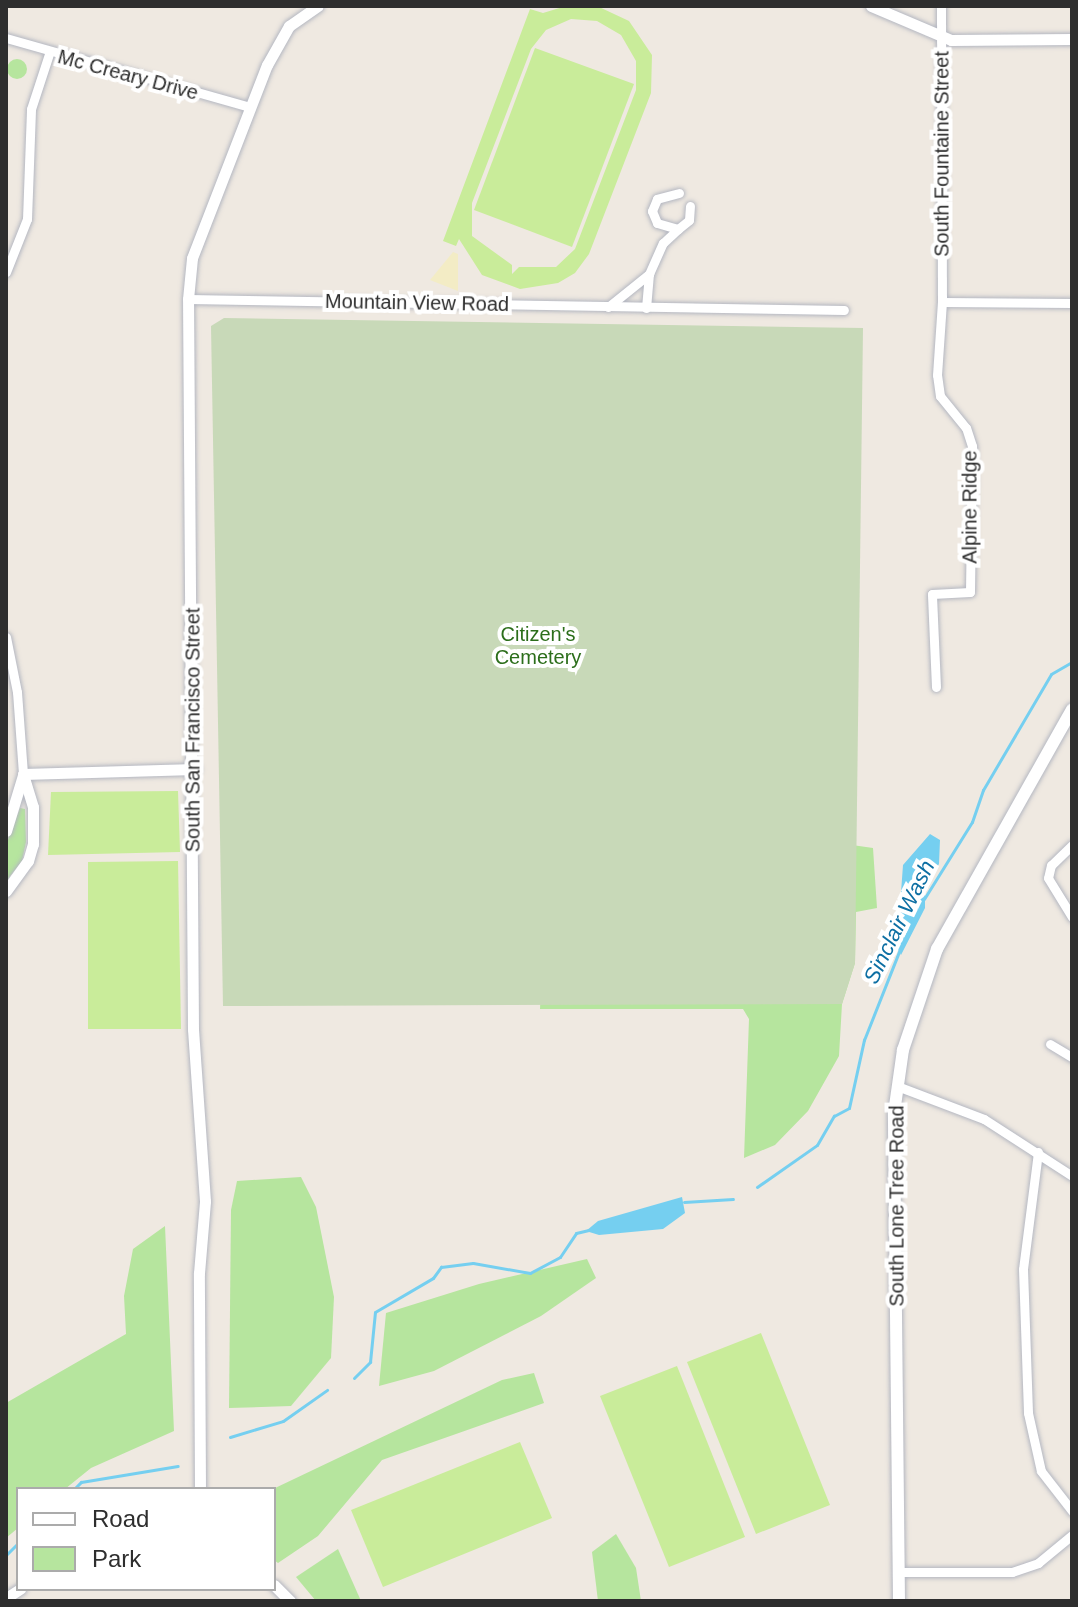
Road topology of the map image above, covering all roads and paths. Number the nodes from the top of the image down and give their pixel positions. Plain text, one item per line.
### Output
1 (318, 6) edge
2 (871, 6) edge
3 (941, 6) edge
4 (6, 38) edge
5 (942, 38) junction
6 (1072, 39) edge
7 (49, 54) junction
8 (250, 107) junction
9 (679, 193) dead end
10 (690, 206) dead end
11 (657, 223) junction
12 (678, 229) junction
13 (663, 243) junction
14 (6, 272) edge
15 (649, 274) junction
16 (188, 299) junction
17 (942, 302) junction
18 (1072, 303) edge
19 (608, 307) junction
20 (646, 308) junction
21 (844, 310) dead end
22 (6, 637) edge
23 (936, 687) dead end
24 (1072, 709) edge
25 (195, 769) junction
26 (23, 774) junction
27 (6, 831) edge
28 (1072, 845) edge
29 (6, 891) edge
30 (1072, 917) edge
31 (1050, 1044) dead end
32 (1072, 1057) edge
33 (897, 1086) junction
34 (1038, 1152) junction
35 (1072, 1176) edge
36 (200, 1487) edge
37 (1072, 1511) edge
38 (1072, 1535) edge
39 (899, 1572) junction
40 (899, 1601) edge

1 - 8 street, South San Francisco Street
2 - 5 street
3 - 5 street, South Fountaine Street
4 - 7 street, Mc Creary Drive
5 - 6 street
5 - 17 street, South Fountaine Street
7 - 8 street, Mc Creary Drive
7 - 14 street
8 - 16 street, South San Francisco Street
9 - 11 street
10 - 12 street
11 - 12 street
11 - 13 street
12 - 13 street
13 - 15 street
15 - 19 street
15 - 20 street
16 - 19 street, Mountain View Road
16 - 25 street, South San Francisco Street
17 - 18 street
17 - 23 street, Alpine Ridge
19 - 20 street, Mountain View Road
20 - 21 street, Mountain View Road
22 - 26 street
24 - 33 main road, South Lone Tree Road
25 - 26 street
25 - 36 street, South San Francisco Street
26 - 27 street
26 - 29 street
28 - 30 street
31 - 32 street
33 - 34 street
33 - 39 main road, South Lone Tree Road
34 - 35 street
34 - 37 street
38 - 39 street
39 - 40 main road, South Lone Tree Road

